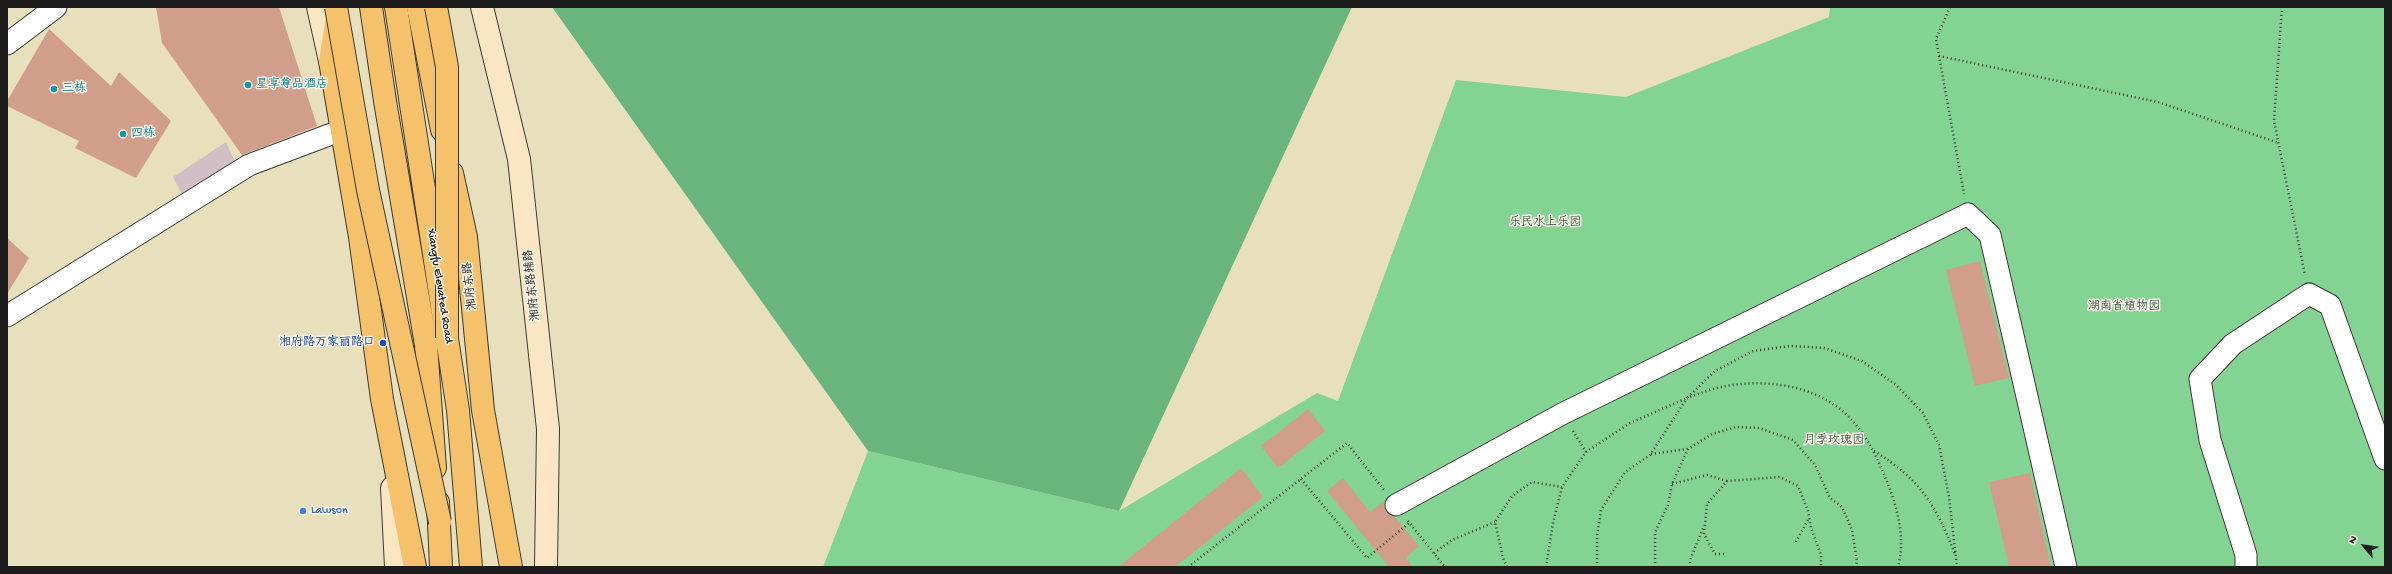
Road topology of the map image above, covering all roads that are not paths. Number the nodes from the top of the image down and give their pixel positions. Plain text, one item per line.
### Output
1 (56, 7) edge
2 (318, 7) edge
3 (337, 7) edge
4 (372, 7) edge
5 (396, 7) edge
6 (418, 7) edge
7 (436, 7) edge
8 (482, 7) edge
9 (7, 44) edge
10 (330, 61) junction
11 (342, 130) junction
12 (7, 316) edge
13 (447, 338) junction
14 (382, 399) junction
15 (2385, 459) edge
16 (1396, 505) road end
17 (440, 522) junction
18 (396, 567) edge
19 (415, 567) edge
20 (441, 567) edge
21 (472, 567) edge
22 (511, 567) edge
23 (546, 567) edge
24 (2066, 567) edge
25 (2246, 567) edge

1 - 9 street
2 - 10 street
3 - 10 main road
3 - 17 main road, bridge
4 - 17 main road, Xiangfu Elevated Road, bridge
5 - 13 main road, Xiangfu Elevated Road, bridge
6 - 22 main road, 湘府东路
7 - 13 main road, bridge
8 - 23 street, 湘府东路辅路
10 - 11 main road
11 - 12 street
11 - 14 main road
13 - 21 main road, Xiangfu Elevated Road
14 - 18 street
14 - 19 main road
15 - 25 street
16 - 24 street
17 - 20 main road, Xiangfu Elevated Road

